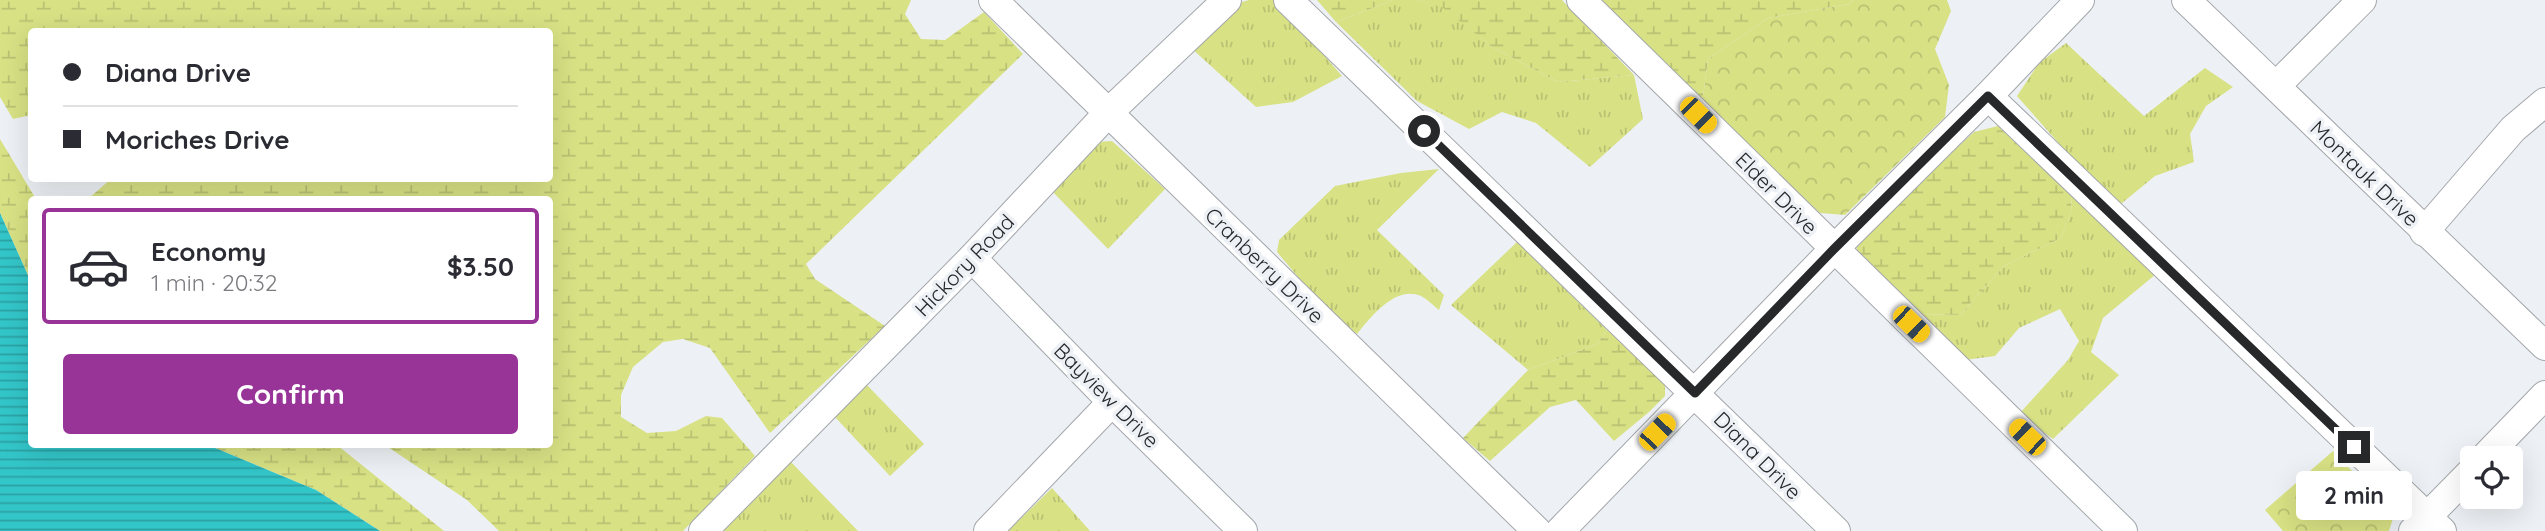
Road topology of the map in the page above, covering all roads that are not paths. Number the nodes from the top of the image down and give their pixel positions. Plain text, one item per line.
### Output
1 (993, 0) edge
2 (1227, 0) edge
3 (1288, 0) edge
4 (1581, 0) edge
5 (2080, 0) edge
6 (2186, 0) edge
7 (2362, 0) edge
8 (2276, 86) junction
9 (1988, 96) junction
10 (2545, 102) edge
11 (1109, 112) junction
12 (2424, 232) junction
13 (1834, 249) junction
14 (972, 258) junction
15 (2545, 346) edge
16 (1695, 393) junction
17 (2545, 396) edge
18 (1112, 402) junction
19 (2496, 446) edge
20 (2460, 486) edge
21 (2427, 526) edge
22 (703, 531) edge
23 (988, 531) edge
24 (1243, 531) edge
25 (1537, 531) edge
26 (1560, 531) edge
27 (1836, 531) edge
28 (2123, 531) edge

1 - 11 street, Cranberry Drive
2 - 11 street, Hickory Road
3 - 16 street, Diana Drive
4 - 13 street, Elder Drive
5 - 9 street
6 - 8 street, Montauk Drive
7 - 8 street
8 - 12 street, Montauk Drive
9 - 13 street
9 - 21 street
10 - 12 street
11 - 14 street, Hickory Road
11 - 25 street, Cranberry Drive
12 - 15 street, Montauk Drive
13 - 16 street
13 - 28 street, Elder Drive
14 - 18 street, Bayview Drive
14 - 22 street, Hickory Road
16 - 26 street
16 - 27 street, Diana Drive
17 - 19 street
18 - 23 street
18 - 24 street, Bayview Drive
20 - 21 street

